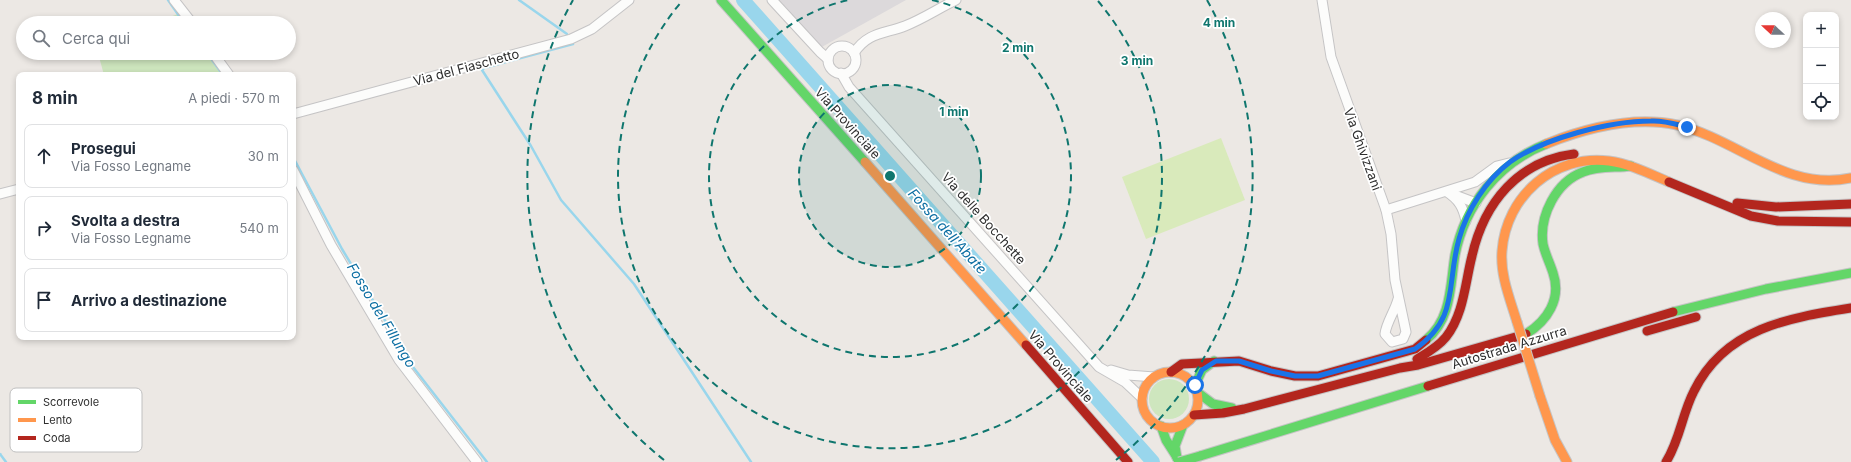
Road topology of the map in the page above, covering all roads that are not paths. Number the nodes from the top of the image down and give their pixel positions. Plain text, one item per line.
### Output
1 (174, 0) edge
2 (629, 0) edge
3 (721, 0) edge
4 (772, 0) edge
5 (956, 0) edge
6 (1322, 0) edge
7 (187, 16) edge
8 (851, 50) junction
9 (830, 55) junction
10 (218, 60) edge
11 (227, 72) edge
12 (845, 73) junction
13 (296, 113) edge
14 (1510, 162) junction
15 (1618, 162) junction
16 (1631, 166) junction
17 (296, 176) edge
18 (1851, 178) edge
19 (16, 190) edge
20 (1448, 192) junction
21 (0, 194) edge
22 (1480, 194) junction
23 (1710, 200) junction
24 (1476, 202) junction
25 (1851, 204) edge
26 (1386, 210) junction
27 (1466, 221) junction
28 (1851, 222) edge
29 (1851, 273) edge
30 (1398, 299) dead end
31 (1851, 308) edge
32 (1707, 314) dead end
33 (1636, 334) dead end
34 (1216, 361) junction
35 (1538, 363) dead end
36 (1099, 367) junction
37 (1400, 368) junction
38 (1524, 368) dead end
39 (1171, 372) junction
40 (1154, 377) junction
41 (1196, 388) junction
42 (1142, 398) junction
43 (1244, 409) junction
44 (1194, 415) junction
45 (1183, 425) junction
46 (1160, 426) junction
47 (1179, 461) edge
48 (476, 462) edge
49 (1128, 462) edge
50 (1567, 462) edge
51 (1666, 462) edge

1 - 7 street
2 - 13 street, Via del Fiaschetto
3 - 49 main road, Via Provinciale
4 - 9 street, Via delle Bocchette
5 - 8 street
6 - 26 street, Via Ghivizzani
8 - 9 street
8 - 12 street
9 - 12 street, Via delle Bocchette
10 - 11 street
12 - 36 street, Via delle Bocchette
14 - 18 main road
14 - 20 street
14 - 22 main road
15 - 16 main road
15 - 37 main road
15 - 50 main road, bridge
16 - 23 main road
16 - 37 main road
17 - 48 street
19 - 21 street
20 - 22 street
20 - 24 street
20 - 26 street
20 - 27 street
22 - 24 main road
23 - 25 main road
23 - 28 main road
24 - 27 main road
26 - 30 street, Via Ghivizzani
27 - 34 main road
29 - 47 main road, Autostrada Azzurra, bridge
31 - 51 main road
32 - 33 main road
34 - 39 main road
34 - 41 main road
35 - 38 main road, Autostrada Azzurra
36 - 40 street
36 - 42 street
37 - 43 main road
39 - 40 main road
39 - 41 main road
40 - 42 main road
41 - 43 main road
41 - 44 main road
42 - 46 main road
43 - 44 main road
44 - 45 main road
45 - 46 main road
45 - 47 main road
46 - 47 main road

